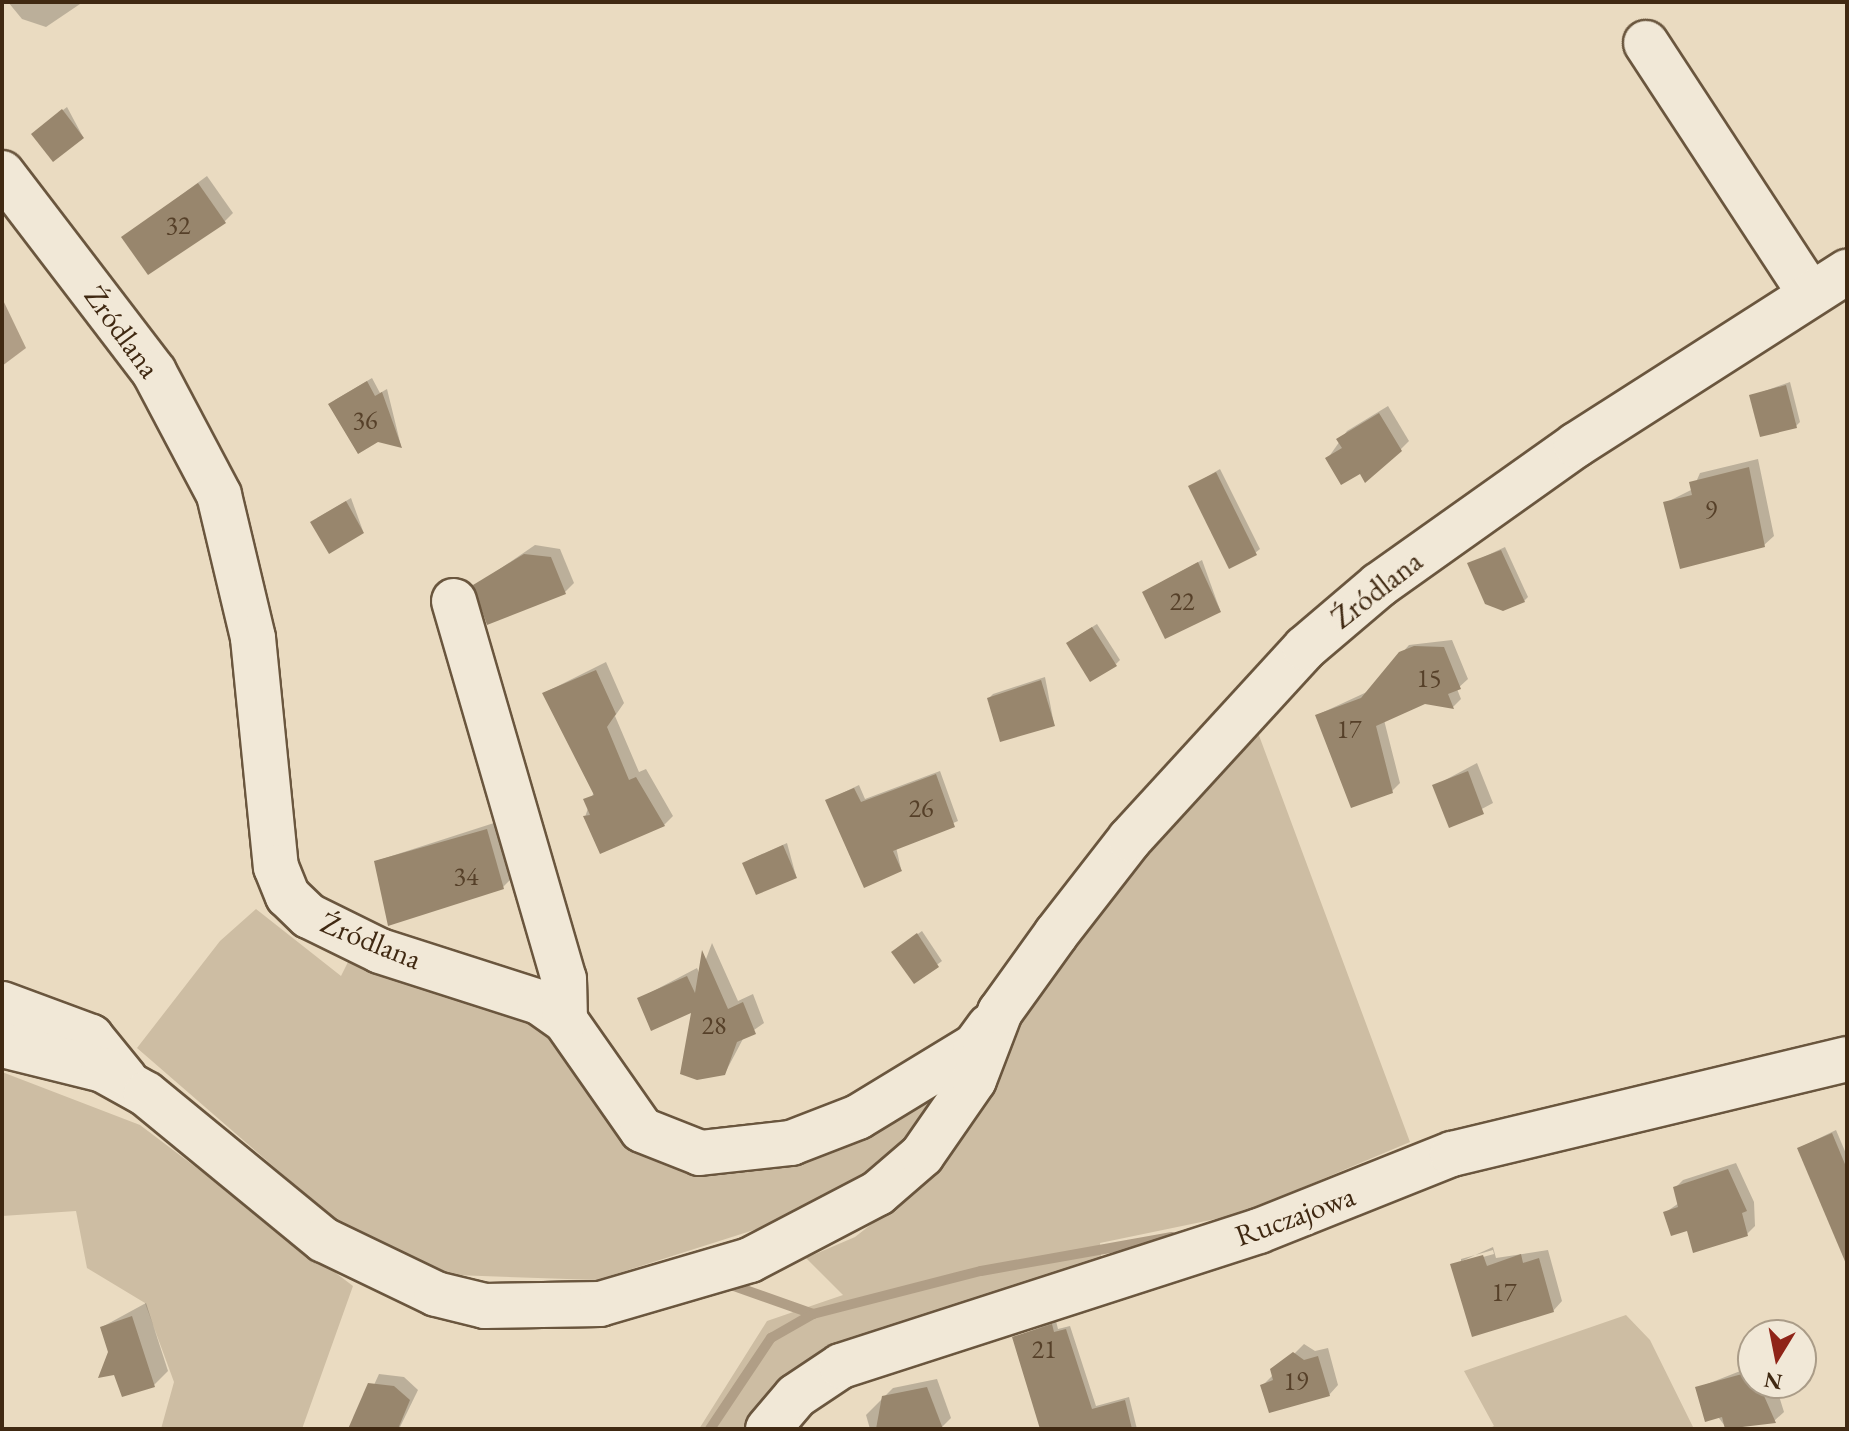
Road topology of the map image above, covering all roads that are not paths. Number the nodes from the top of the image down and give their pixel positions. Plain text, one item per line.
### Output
1 (1646, 43) dead end
2 (2, 173) edge
3 (1847, 272) edge
4 (1810, 294) junction
5 (454, 601) dead end
6 (2, 1004) edge
7 (1000, 1012) junction
8 (565, 1020) junction
9 (2, 1045) edge
10 (1847, 1059) edge
11 (129, 1085) junction
12 (768, 1429) edge

1 - 4 street
2 - 8 street, Źródlana
3 - 4 street, Źródlana
4 - 7 street, Źródlana
5 - 8 street
6 - 11 street
7 - 8 street, Źródlana
7 - 11 street, Źródlana
9 - 11 street, Źródlana
10 - 12 street, Ruczajowa

